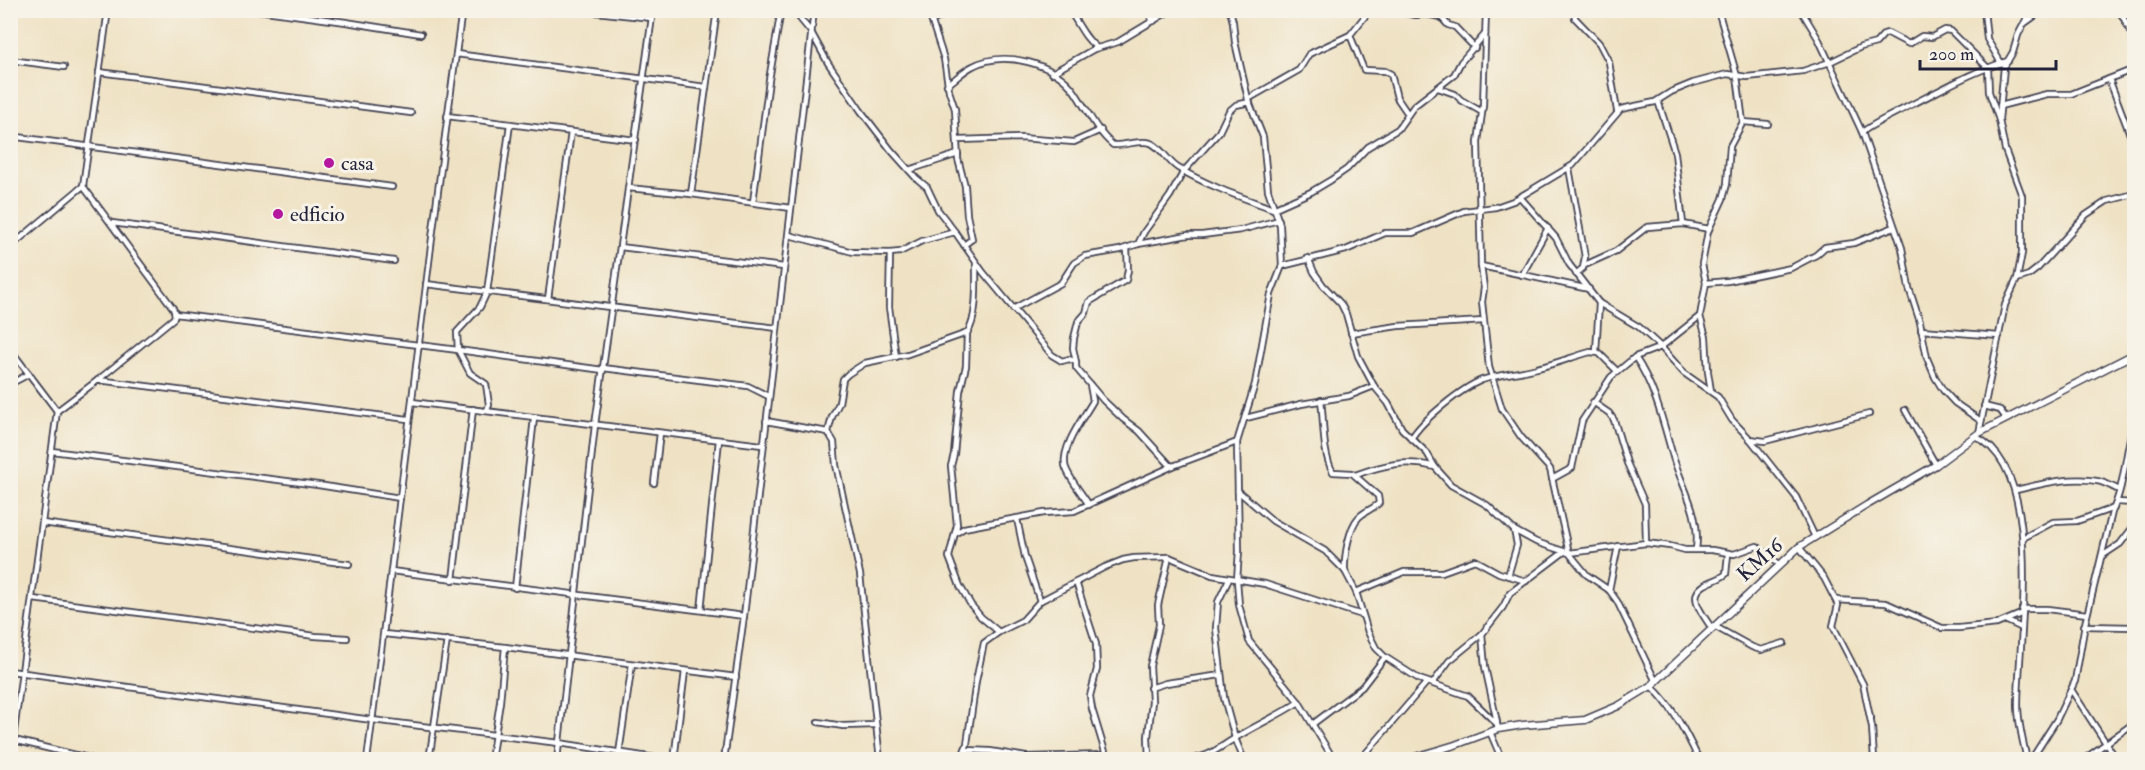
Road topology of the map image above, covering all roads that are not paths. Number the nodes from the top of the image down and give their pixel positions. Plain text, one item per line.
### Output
1 (108, 10) edge
2 (258, 10) edge
3 (462, 10) edge
4 (577, 10) edge
5 (653, 10) edge
6 (717, 10) edge
7 (781, 10) edge
8 (793, 10) edge
9 (814, 10) edge
10 (928, 10) edge
11 (952, 10) edge
12 (1069, 10) edge
13 (1145, 10) edge
14 (1171, 10) edge
15 (1230, 10) edge
16 (1370, 10) edge
17 (1390, 10) edge
18 (1486, 10) edge
19 (1574, 10) edge
20 (1718, 10) edge
21 (1801, 10) edge
22 (1984, 10) edge
23 (2031, 10) edge
24 (2043, 10) edge
25 (2119, 10) edge
26 (590, 11) edge
27 (652, 18) junction
28 (932, 21) junction
29 (1154, 21) junction
30 (2025, 23) junction
31 (811, 33) junction
32 (421, 34) dead end
33 (1485, 34) junction
34 (1350, 35) junction
35 (2134, 37) edge
36 (1097, 48) junction
37 (1475, 48) junction
38 (456, 54) junction
39 (10, 60) edge
40 (2008, 61) junction
41 (1830, 62) junction
42 (2001, 63) junction
43 (64, 67) dead end
44 (1988, 68) junction
45 (2134, 69) edge
46 (99, 72) junction
47 (1052, 73) junction
48 (1737, 76) junction
49 (644, 78) junction
50 (2109, 79) junction
51 (947, 85) junction
52 (706, 87) junction
53 (1437, 88) junction
54 (1249, 100) junction
55 (1658, 100) junction
56 (2000, 105) junction
57 (1617, 111) junction
58 (1482, 112) junction
59 (411, 113) dead end
60 (1408, 114) junction
61 (447, 116) junction
62 (1999, 120) junction
63 (1743, 122) junction
64 (510, 124) junction
65 (1768, 124) dead end
66 (1101, 130) junction
67 (571, 132) junction
68 (1862, 132) junction
69 (10, 136) edge
70 (636, 140) junction
71 (959, 140) junction
72 (2134, 145) edge
73 (89, 147) junction
74 (958, 154) junction
75 (1569, 168) junction
76 (909, 170) junction
77 (1184, 171) junction
78 (83, 186) junction
79 (392, 187) dead end
80 (628, 188) junction
81 (691, 194) junction
82 (2134, 194) edge
83 (1520, 197) junction
84 (753, 202) junction
85 (791, 208) junction
86 (1273, 209) junction
87 (1479, 209) junction
88 (1279, 220) junction
89 (112, 223) junction
90 (1683, 224) junction
91 (1894, 226) junction
92 (1548, 228) junction
93 (1709, 230) junction
94 (955, 231) junction
95 (789, 235) junction
96 (1138, 244) junction
97 (964, 245) junction
98 (10, 247) edge
99 (620, 247) junction
100 (1127, 248) junction
101 (890, 254) junction
102 (1308, 258) junction
103 (394, 261) dead end
104 (976, 263) junction
105 (1585, 265) junction
106 (1282, 266) junction
107 (1481, 266) junction
108 (784, 267) junction
109 (1576, 274) junction
110 (1522, 275) junction
111 (2017, 279) junction
112 (1706, 283) junction
113 (426, 284) junction
114 (1589, 289) junction
115 (487, 292) junction
116 (548, 299) junction
117 (1599, 303) junction
118 (611, 307) junction
119 (1013, 309) junction
120 (175, 314) junction
121 (1700, 316) junction
122 (1484, 321) junction
123 (777, 328) junction
124 (1921, 330) junction
125 (967, 333) junction
126 (1351, 333) junction
127 (1999, 336) junction
128 (418, 345) junction
129 (1661, 347) junction
130 (10, 349) edge
131 (458, 350) junction
132 (1596, 352) junction
133 (2134, 354) edge
134 (896, 357) junction
135 (1635, 357) junction
136 (1076, 362) junction
137 (603, 369) junction
138 (1617, 371) junction
139 (29, 374) junction
140 (1492, 378) junction
141 (99, 380) junction
142 (1090, 383) junction
143 (10, 384) edge
144 (1374, 386) junction
145 (1711, 391) junction
146 (768, 396) junction
147 (1321, 400) junction
148 (412, 402) junction
149 (1593, 402) junction
150 (1984, 406) junction
151 (473, 409) junction
152 (487, 410) junction
153 (1905, 410) dead end
154 (57, 411) junction
155 (1869, 414) dead end
156 (2006, 417) junction
157 (534, 418) junction
158 (1246, 418) junction
159 (408, 419) junction
160 (1982, 421) junction
161 (766, 422) junction
162 (2134, 423) edge
163 (595, 426) junction
164 (828, 432) junction
165 (660, 433) junction
166 (1977, 434) junction
167 (1411, 438) junction
168 (1750, 439) junction
169 (719, 440) junction
170 (1237, 442) junction
171 (762, 445) junction
172 (52, 450) junction
173 (1936, 465) junction
174 (1173, 466) junction
175 (1435, 467) junction
176 (1355, 476) junction
177 (1552, 479) junction
178 (654, 483) dead end
179 (2016, 490) junction
180 (2119, 490) junction
181 (1238, 491) junction
182 (400, 498) junction
183 (2117, 502) junction
184 (2134, 503) edge
185 (1089, 505) junction
186 (2114, 508) junction
187 (1017, 519) junction
188 (42, 523) junction
189 (2134, 526) edge
190 (1514, 530) junction
191 (953, 536) junction
192 (1815, 537) junction
193 (2023, 538) junction
194 (1646, 543) junction
195 (1618, 546) junction
196 (1799, 548) junction
197 (1696, 549) junction
198 (1567, 552) junction
199 (1728, 554) junction
200 (1169, 556) junction
201 (2102, 556) junction
202 (349, 564) dead end
203 (1779, 564) junction
204 (392, 571) junction
205 (1346, 571) junction
206 (1508, 576) junction
207 (453, 579) junction
208 (1229, 579) junction
209 (1237, 580) junction
210 (1526, 581) junction
211 (1076, 582) junction
212 (515, 588) junction
213 (1609, 590) junction
214 (1356, 592) junction
215 (575, 595) junction
216 (33, 599) junction
217 (1836, 600) junction
218 (1040, 601) junction
219 (701, 610) junction
220 (2022, 611) junction
221 (2087, 614) junction
222 (1362, 615) junction
223 (744, 616) junction
224 (2007, 621) junction
225 (2084, 626) junction
226 (2134, 627) edge
227 (1713, 628) junction
228 (2022, 628) junction
229 (999, 632) junction
230 (384, 634) junction
231 (1482, 634) junction
232 (347, 638) dead end
233 (447, 640) junction
234 (1784, 643) dead end
235 (505, 647) junction
236 (569, 656) junction
237 (1385, 657) junction
238 (632, 664) junction
239 (10, 671) edge
240 (685, 671) junction
241 (23, 673) junction
242 (1221, 675) junction
243 (736, 677) junction
244 (1430, 682) junction
245 (1653, 684) junction
246 (1150, 688) junction
247 (2072, 691) junction
248 (1299, 702) junction
249 (372, 720) junction
250 (818, 722) dead end
251 (1314, 723) junction
252 (2134, 723) edge
253 (876, 725) junction
254 (1498, 726) junction
255 (433, 728) junction
256 (1490, 732) junction
257 (495, 736) junction
258 (1235, 738) junction
259 (12, 739) edge
260 (559, 743) junction
261 (2106, 743) junction
262 (966, 750) junction
263 (620, 753) junction
264 (1108, 758) edge
265 (96, 759) edge
266 (367, 759) edge
267 (429, 759) edge
268 (491, 759) edge
269 (557, 759) edge
270 (618, 759) edge
271 (668, 759) edge
272 (674, 759) edge
273 (724, 759) edge
274 (880, 759) edge
275 (961, 759) edge
276 (1149, 759) edge
277 (1185, 759) edge
278 (1244, 759) edge
279 (1334, 759) edge
280 (1360, 759) edge
281 (1405, 759) edge
282 (1502, 759) edge
283 (1699, 759) edge
284 (1874, 759) edge
285 (2029, 759) edge
286 (2083, 759) edge
287 (2118, 759) edge

1 - 46 street
2 - 32 street
3 - 38 street
4 - 26 street
5 - 27 street
6 - 52 street
7 - 84 street
8 - 31 street
9 - 31 street
10 - 28 street
11 - 28 street
12 - 36 street
13 - 29 street
14 - 29 street
15 - 54 street
16 - 34 street
17 - 37 street
18 - 33 street
19 - 57 street
20 - 48 street
21 - 41 street
22 - 42 street
23 - 30 street
24 - 30 street
25 - 35 street
26 - 27 street
27 - 49 street
28 - 51 street
29 - 36 street
30 - 40 street
31 - 76 street
31 - 85 street
33 - 37 street
33 - 58 street
34 - 54 street
34 - 60 street
36 - 47 street
37 - 53 street
38 - 49 street
38 - 61 street
39 - 43 street
40 - 42 street
40 - 56 street
41 - 44 street
41 - 48 street
41 - 68 street
42 - 44 street
44 - 62 street
44 - 68 street
45 - 50 street
46 - 59 street
46 - 73 street
47 - 51 street
47 - 66 street
48 - 55 street
48 - 63 street
49 - 52 street
49 - 70 street
50 - 56 street
50 - 72 street
51 - 71 street
52 - 81 street
53 - 58 street
53 - 60 street
54 - 77 street
54 - 86 street
55 - 57 street
55 - 90 street
56 - 62 street
57 - 75 street
58 - 87 street
60 - 86 street
61 - 64 street
61 - 113 street
62 - 111 street
63 - 65 street
63 - 93 street
64 - 67 street
64 - 115 street
66 - 71 street
66 - 77 street
67 - 70 street
67 - 116 street
68 - 91 street
69 - 73 street
70 - 80 street
71 - 74 street
73 - 78 street
73 - 79 street
74 - 76 street
74 - 97 street
75 - 83 street
75 - 105 street
76 - 94 street
77 - 86 street
77 - 96 street
78 - 89 street
78 - 98 street
80 - 81 street
80 - 99 street
81 - 84 street
82 - 111 street
83 - 87 street
83 - 92 street
84 - 85 street
85 - 95 street
86 - 88 street
87 - 102 street
87 - 107 street
88 - 96 street
88 - 106 street
89 - 103 street
89 - 120 street
90 - 93 street
90 - 105 street
91 - 112 street
91 - 124 street
92 - 109 street
92 - 110 street
93 - 112 street
94 - 97 street
94 - 101 street
95 - 101 street
95 - 108 street
96 - 100 street
97 - 104 street
99 - 108 street
99 - 118 street
100 - 119 street
100 - 136 street
101 - 134 street
102 - 106 street
102 - 126 street
104 - 119 street
104 - 125 street
105 - 109 street
106 - 158 street
107 - 110 street
107 - 122 street
108 - 123 street
109 - 114 street
110 - 114 street
111 - 127 street
112 - 121 street
113 - 115 street
113 - 128 street
114 - 117 street
115 - 116 street
115 - 131 street
116 - 118 street
117 - 129 street
117 - 132 street
118 - 123 street
118 - 137 street
119 - 136 street
120 - 128 street
120 - 141 street
121 - 129 street
121 - 145 street
122 - 126 street
122 - 140 street
123 - 146 street
124 - 127 street
124 - 160 street
125 - 134 street
125 - 191 street
126 - 144 street
127 - 150 street
128 - 131 street
128 - 148 street
129 - 135 street
129 - 145 street
130 - 139 street
131 - 137 street
131 - 152 street
132 - 138 street
132 - 140 street
133 - 156 street, KM16
134 - 164 street
135 - 138 street
135 - 197 street
136 - 142 street
137 - 146 street
137 - 163 street
138 - 149 street
139 - 143 street
139 - 154 street
140 - 167 street
140 - 177 street
141 - 154 street
141 - 159 street
142 - 174 street
142 - 185 street
144 - 147 street
144 - 167 street
145 - 168 street
146 - 161 street
147 - 158 street
147 - 176 street
148 - 151 street
148 - 159 street
149 - 177 street
149 - 194 street
150 - 156 street
150 - 160 street
151 - 152 street
151 - 207 street
152 - 157 street
153 - 173 street
154 - 172 street
155 - 168 street
156 - 166 street, KM16
157 - 163 street
157 - 212 street
158 - 170 street
159 - 182 street
160 - 166 street
161 - 164 street
161 - 171 street
162 - 180 street
163 - 165 street
163 - 215 street
164 - 253 street
165 - 169 street
165 - 178 street
166 - 173 street, KM16
166 - 179 street
167 - 175 street
168 - 192 street
169 - 171 street
169 - 219 street
170 - 174 street
170 - 181 street
171 - 223 street
172 - 182 street
172 - 188 street
173 - 192 street, KM16
174 - 185 street
175 - 176 street
175 - 190 street
176 - 205 street
177 - 198 street
179 - 180 street
179 - 193 street
180 - 183 street
181 - 205 street
181 - 209 street
182 - 204 street
183 - 184 street
183 - 186 street
185 - 187 street
186 - 193 street
186 - 201 street
187 - 191 street
187 - 218 street
188 - 202 street
188 - 216 street
189 - 201 street
190 - 198 street
190 - 206 street
191 - 229 street
192 - 196 street, KM16
193 - 220 street
194 - 195 street
194 - 197 street
195 - 198 street
195 - 213 street
196 - 203 street, KM16
196 - 217 street
197 - 199 street
198 - 210 street
198 - 213 street
199 - 203 street
199 - 227 street
200 - 208 street
200 - 211 street
200 - 246 street
201 - 221 street
203 - 227 street, KM16
204 - 207 street
204 - 230 street
205 - 214 street
206 - 210 street
206 - 214 street
207 - 212 street
208 - 209 street
208 - 242 street
209 - 222 street
209 - 248 street
210 - 231 street
211 - 218 street
211 - 264 street
212 - 215 street
213 - 245 street
214 - 222 street
215 - 219 street
215 - 236 street
216 - 232 street
216 - 241 street
217 - 224 street
217 - 284 street
218 - 229 street
219 - 223 street
220 - 221 street
220 - 224 street
220 - 228 street
221 - 225 street
222 - 237 street
223 - 243 street
224 - 228 street
225 - 226 street
225 - 247 street
227 - 234 street
227 - 245 street, KM16
228 - 285 street
229 - 262 street
230 - 233 street
230 - 249 street
231 - 244 street
231 - 254 street
233 - 235 street
233 - 255 street
235 - 236 street
235 - 257 street
236 - 238 street
236 - 260 street
237 - 244 street
237 - 251 street
238 - 240 street
238 - 263 street
239 - 241 street
240 - 243 street
240 - 272 street
241 - 249 street
241 - 259 street
242 - 246 street
242 - 258 street
243 - 273 street
244 - 254 street
244 - 280 street
245 - 254 street, KM16
245 - 283 street
246 - 276 street
247 - 261 street
247 - 285 street
248 - 251 street
248 - 258 street
249 - 255 street
249 - 266 street
250 - 253 street
251 - 279 street
252 - 261 street
253 - 274 street
254 - 256 street, KM16
255 - 257 street
255 - 267 street
256 - 281 street, KM16
256 - 282 street
257 - 260 street
257 - 268 street
258 - 277 street
258 - 278 street
259 - 265 street
260 - 263 street
260 - 269 street
261 - 286 street
261 - 287 street
262 - 264 street
262 - 275 street
263 - 270 street
263 - 271 street

